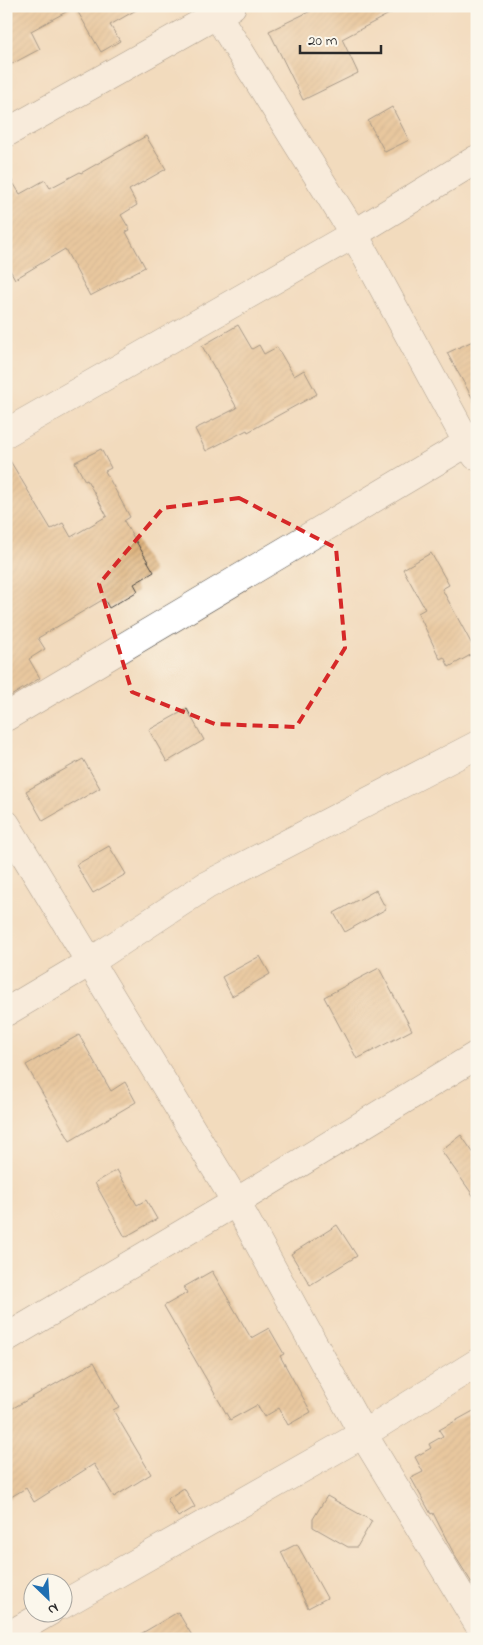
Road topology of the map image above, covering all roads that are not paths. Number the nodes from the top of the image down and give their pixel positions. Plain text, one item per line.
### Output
1 (224, 11) edge
2 (6, 133) edge
3 (477, 159) edge
4 (354, 234) junction
5 (6, 433) edge
6 (473, 445) edge
7 (6, 718) edge
8 (477, 745) edge
9 (6, 824) edge
10 (90, 962) junction
11 (6, 1012) edge
12 (477, 1055) edge
13 (236, 1202) junction
14 (6, 1338) edge
15 (477, 1363) edge
16 (363, 1434) junction
17 (72, 1599) edge
18 (32, 1622) edge
19 (477, 1622) edge
20 (6, 1637) edge

1 - 2 street
1 - 4 street
3 - 4 street
4 - 5 street
4 - 6 street
6 - 7 street
8 - 10 street
9 - 10 street
10 - 11 street
10 - 13 street
12 - 13 street
13 - 14 street
13 - 16 street
15 - 16 street
16 - 17 street
16 - 19 street
18 - 20 street

